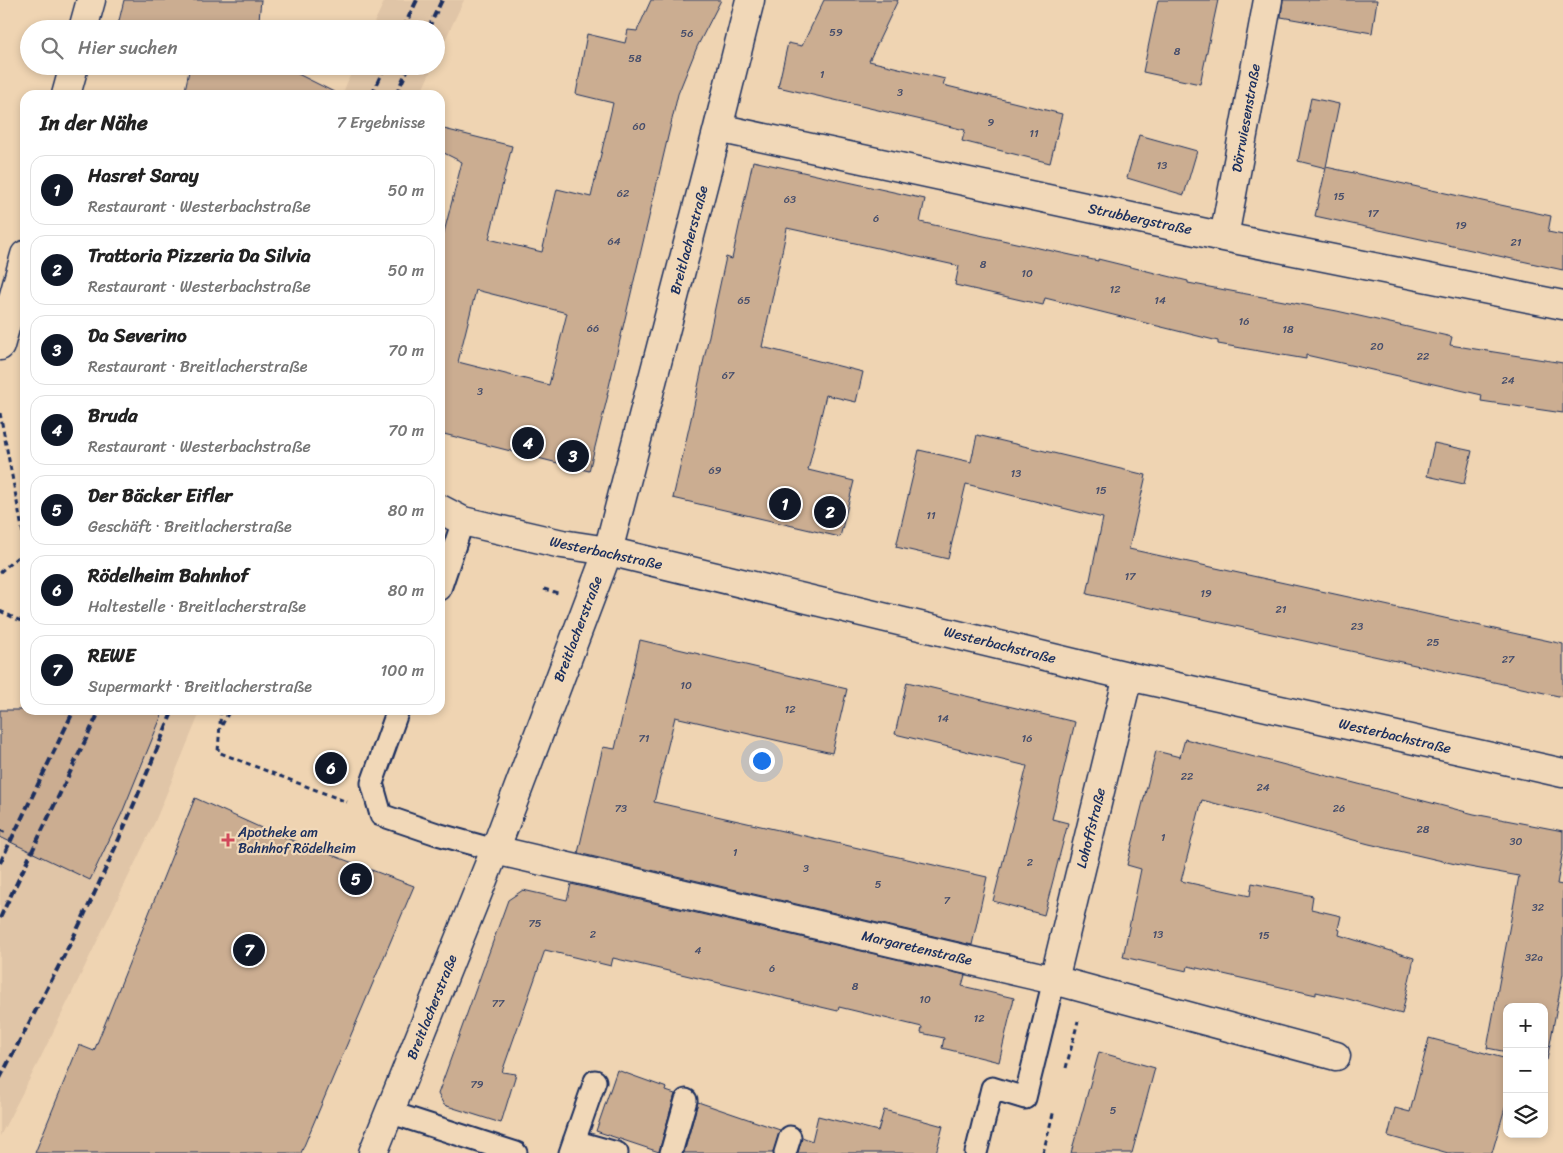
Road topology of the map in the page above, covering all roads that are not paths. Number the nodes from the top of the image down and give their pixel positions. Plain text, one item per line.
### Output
1 (91, 0) edge
2 (750, 0) edge
3 (1268, 0) edge
4 (85, 20) edge
5 (72, 75) edge
6 (67, 90) edge
7 (718, 128) junction
8 (1224, 237) junction
9 (20, 273) edge
10 (1563, 305) edge
11 (0, 346) edge
12 (452, 515) edge
13 (608, 551) junction
14 (445, 558) edge
15 (1128, 676) junction
16 (396, 715) edge
17 (1563, 773) edge
18 (495, 850) junction
19 (1054, 980) junction
20 (1336, 1056) dead end
21 (595, 1081) dead end
22 (686, 1100) dead end
23 (389, 1112) junction
24 (572, 1147) edge
25 (373, 1153) edge
26 (516, 1153) edge
27 (617, 1153) edge
28 (671, 1153) edge
29 (976, 1153) edge

1 - 4 street
2 - 7 street, Breitlacherstraße
3 - 8 street, Dörrwiesenstraße
5 - 6 street
7 - 8 street, Strubbergstraße
7 - 13 street, Breitlacherstraße
8 - 10 street, Strubbergstraße
9 - 11 street
12 - 13 street, Westerbachstraße
12 - 14 lane
13 - 15 street, Westerbachstraße
13 - 18 street, Breitlacherstraße
15 - 17 street, Westerbachstraße
15 - 19 street, Lohoffstraße
16 - 18 lane
18 - 19 street, Margaretenstraße
18 - 23 street, Breitlacherstraße
19 - 20 street, Margaretenstraße
19 - 29 lane
21 - 24 lane
22 - 28 lane
23 - 25 street, Breitlacherstraße
23 - 26 lane
24 - 27 lane

